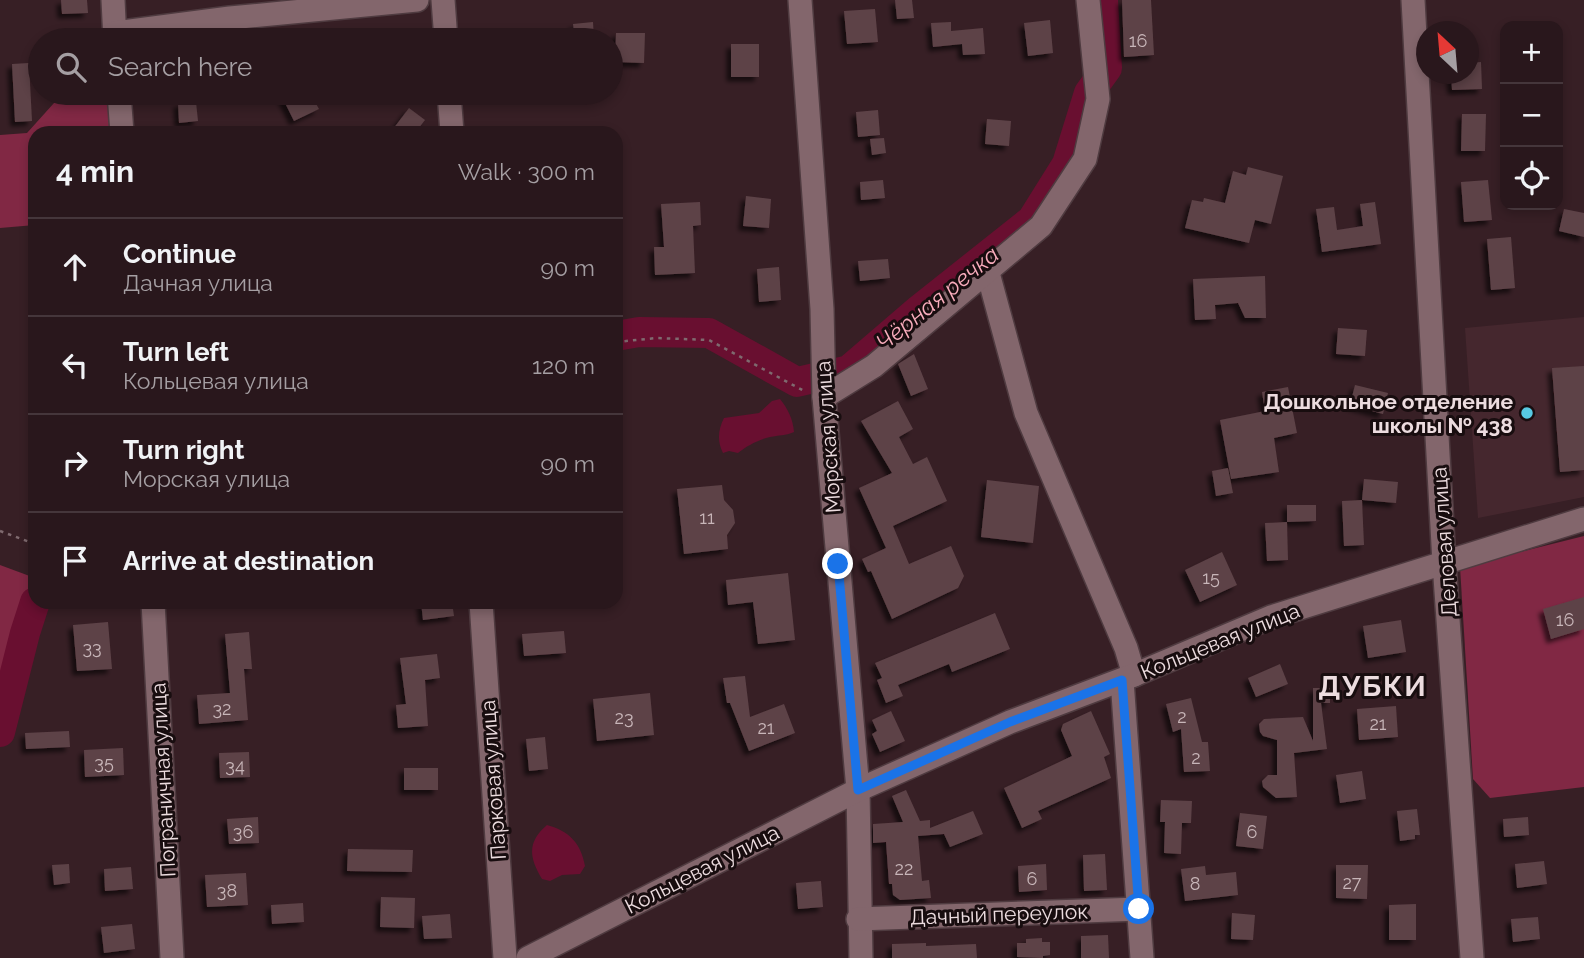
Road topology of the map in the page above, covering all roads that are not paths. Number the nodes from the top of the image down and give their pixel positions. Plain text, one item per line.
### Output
1 (113, 0) edge
2 (417, 0) edge
3 (443, 0) edge
4 (800, 0) edge
5 (1088, 0) edge
6 (1413, 0) edge
7 (229, 9) edge
8 (115, 28) edge
9 (152, 28) edge
10 (445, 28) edge
11 (120, 105) edge
12 (450, 105) edge
13 (121, 126) edge
14 (451, 126) edge
15 (988, 273) junction
16 (824, 394) junction
17 (1584, 519) edge
18 (1444, 563) junction
19 (153, 609) edge
20 (481, 609) edge
21 (1128, 678) junction
22 (858, 790) junction
23 (1139, 909) junction
24 (859, 919) junction
25 (172, 958) edge
26 (505, 958) edge
27 (528, 958) edge
28 (861, 958) edge
29 (1142, 958) edge
30 (1472, 958) edge

1 - 8 street
2 - 7 street
3 - 10 street
4 - 16 street, Морская улица
5 - 15 street
6 - 18 street, Деловая улица
7 - 9 street
11 - 13 street
12 - 14 street
15 - 16 street
15 - 21 street
16 - 22 street, Морская улица
17 - 18 street, Кольцевая улица
18 - 21 street, Кольцевая улица
18 - 30 street, Деловая улица
19 - 25 street, Пограничная улица
20 - 26 street, Парковая улица
21 - 22 street, Кольцевая улица
21 - 23 street
22 - 24 street, Морская улица
22 - 27 street, Кольцевая улица
23 - 24 street, Дачный переулок
23 - 29 street
24 - 28 street, Морская улица

